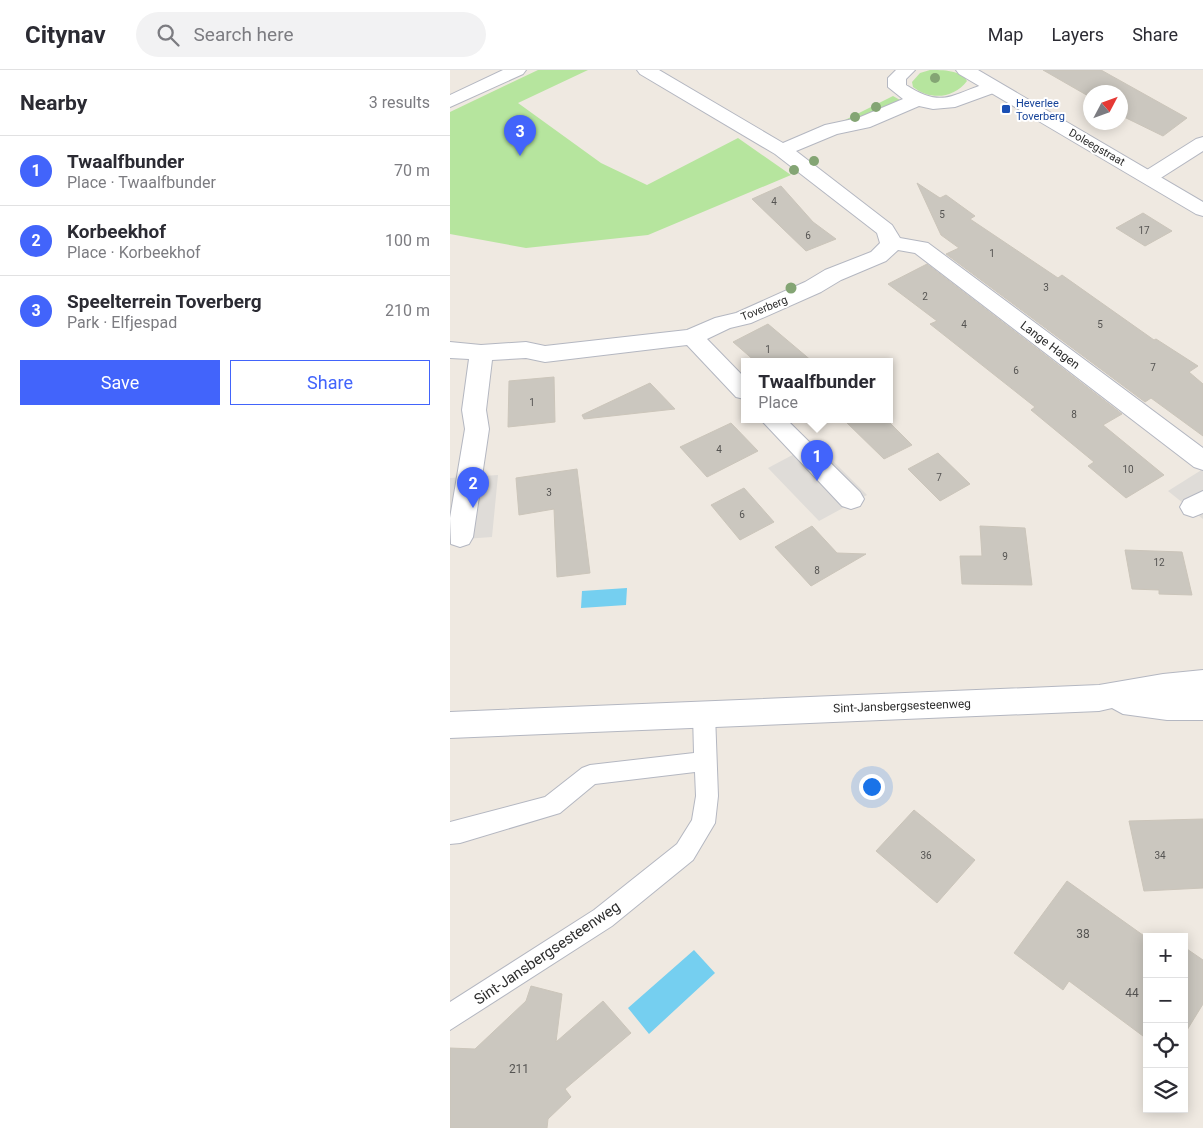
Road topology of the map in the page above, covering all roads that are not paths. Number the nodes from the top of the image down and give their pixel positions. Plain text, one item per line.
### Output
1 (517, 70) edge
2 (646, 70) edge
3 (906, 70) edge
4 (965, 70) edge
5 (992, 87) junction
6 (914, 100) junction
7 (450, 102) edge
8 (858, 106) dead end
9 (832, 129) junction
10 (1203, 143) edge
11 (782, 150) junction
12 (1149, 177) junction
13 (1203, 210) edge
14 (891, 243) junction
15 (692, 337) junction
16 (450, 350) edge
17 (482, 353) junction
18 (741, 388) edge
19 (776, 423) edge
20 (1203, 461) edge
21 (850, 498) dead end
22 (460, 537) dead end
23 (1203, 682) edge
24 (1099, 698) junction
25 (1203, 707) edge
26 (704, 714) junction
27 (450, 725) edge
28 (706, 762) junction
29 (450, 833) edge
30 (450, 1017) edge

1 - 7 street
2 - 11 street
3 - 6 street
4 - 5 street, Doleegstraat
5 - 6 street
5 - 12 street, Doleegstraat
6 - 9 street
8 - 9 street
9 - 11 street
10 - 12 street
11 - 14 street
12 - 13 street, Doleegstraat
14 - 15 street, Toverberg
14 - 20 street, Lange Hagen
15 - 17 street, Toverberg
15 - 18 street
16 - 17 street, Toverberg
17 - 22 street
19 - 21 street
23 - 24 street, Sint-Jansbergsesteenweg
24 - 25 street, Sint-Jansbergsesteenweg
24 - 26 street, Sint-Jansbergsesteenweg
26 - 27 street, Sint-Jansbergsesteenweg
26 - 28 lane, Sint-Jansbergsesteenweg
28 - 29 lane
28 - 30 lane, Sint-Jansbergsesteenweg

